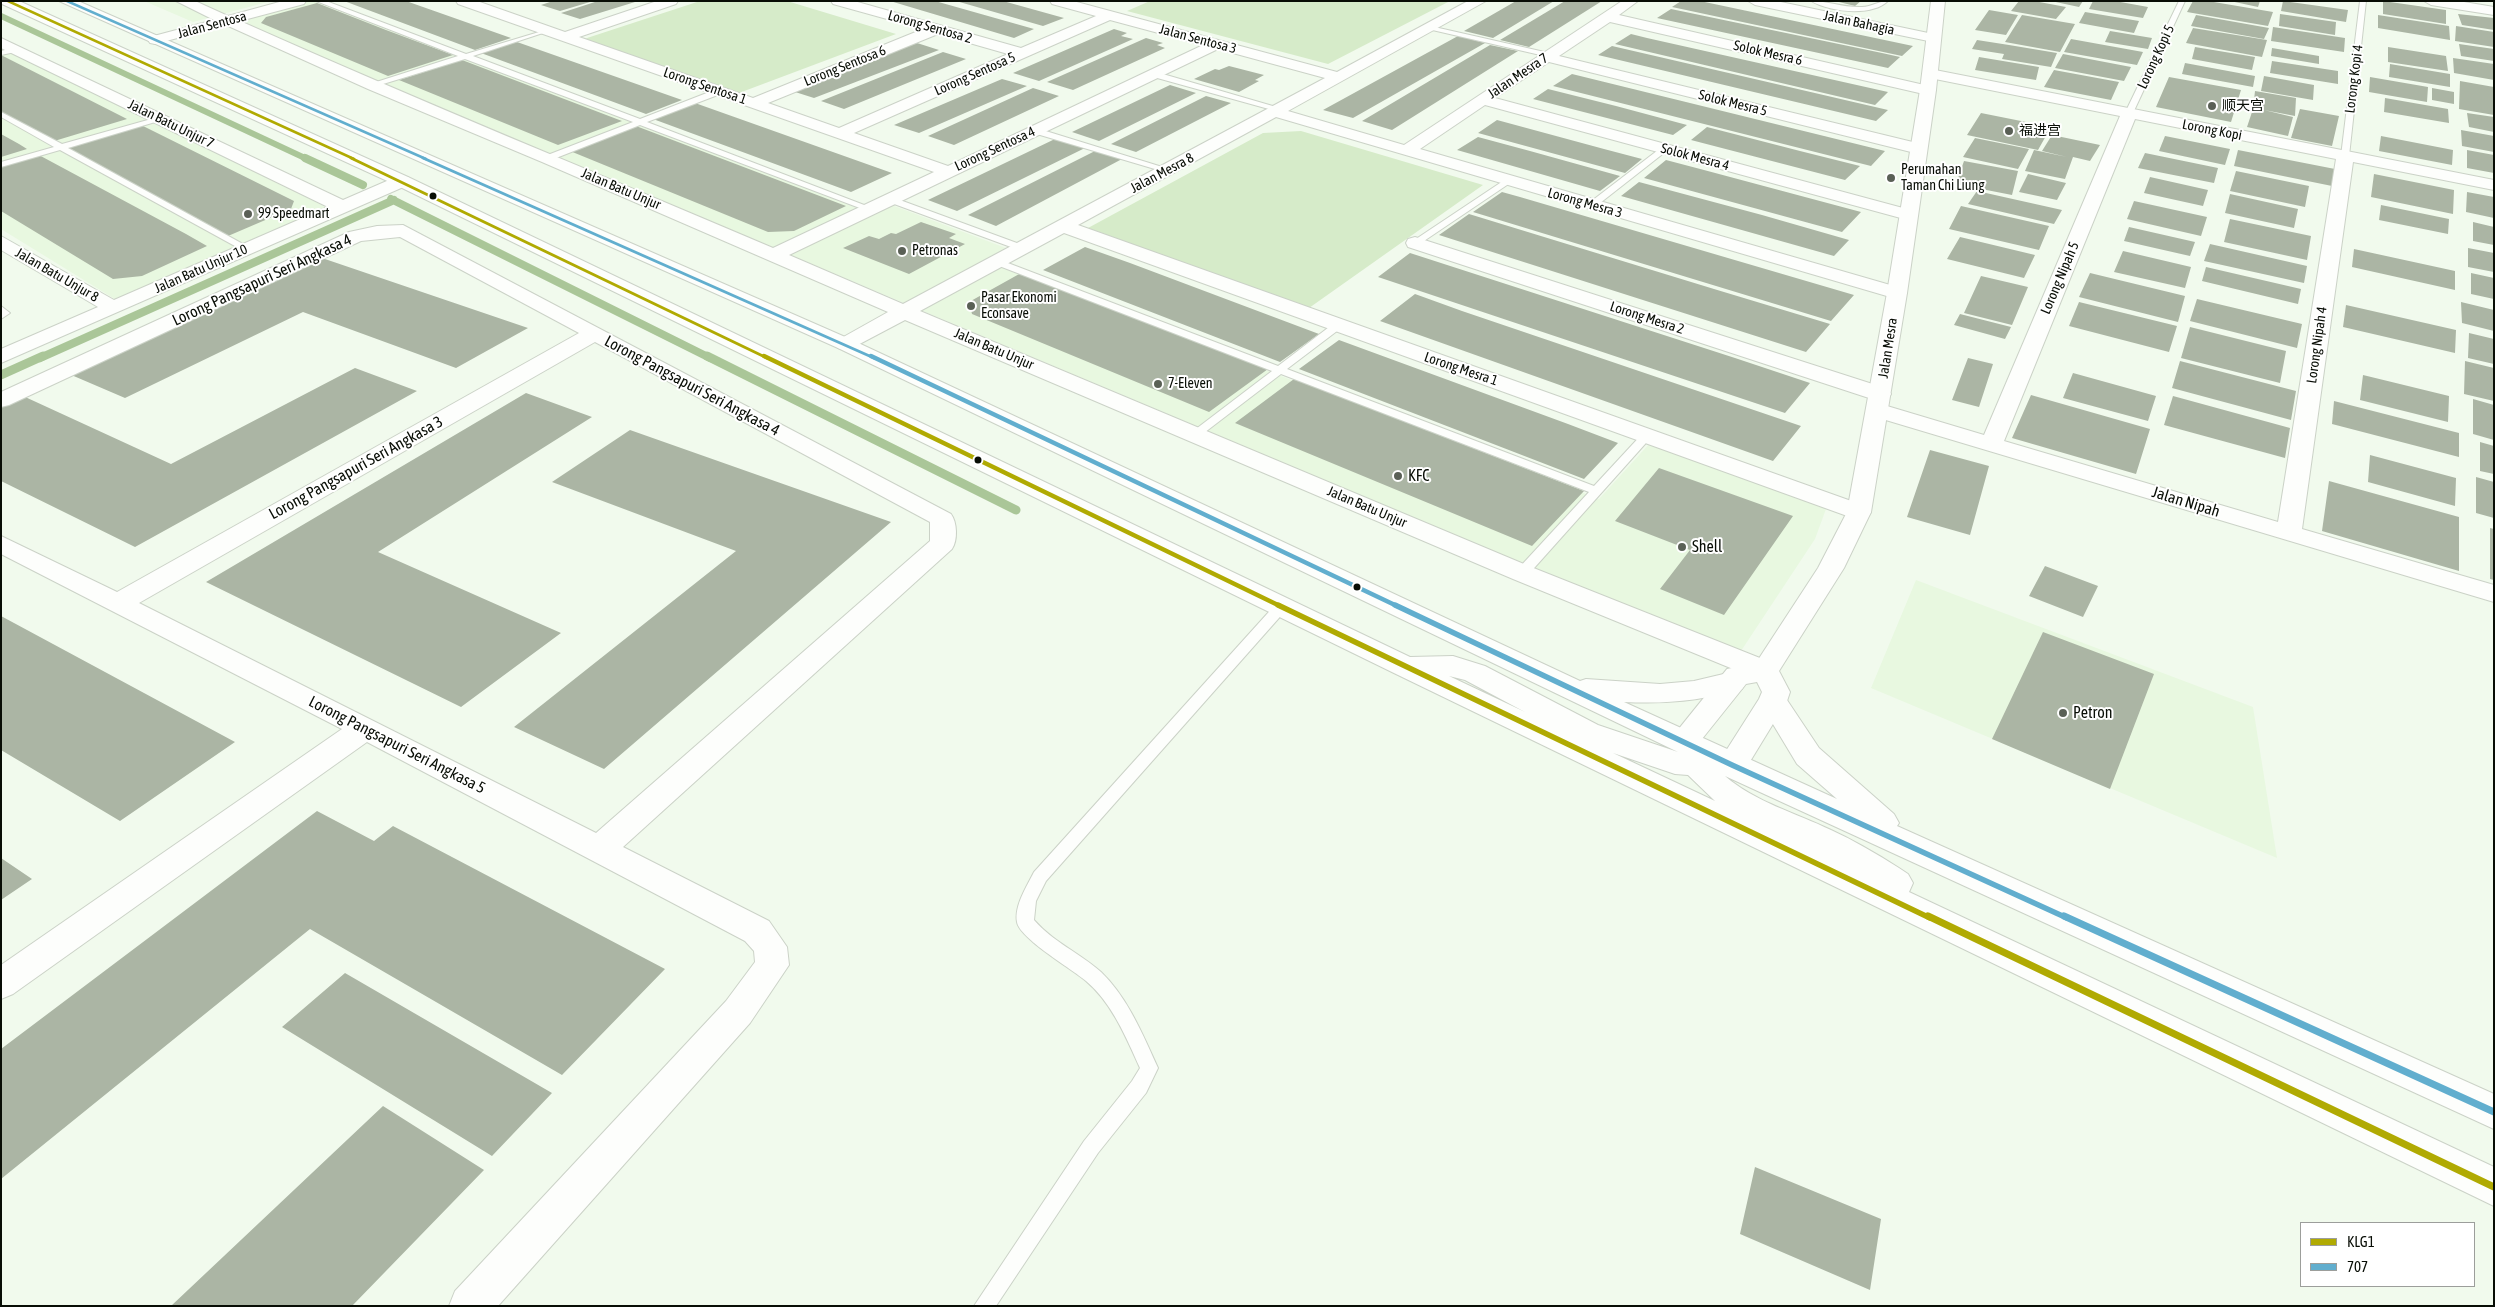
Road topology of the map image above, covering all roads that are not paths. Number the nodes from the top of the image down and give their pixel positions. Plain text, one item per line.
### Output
1 (7, 1) edge
2 (66, 1) edge
3 (183, 1) edge
4 (258, 1) edge
5 (299, 1) edge
6 (320, 1) edge
7 (463, 1) edge
8 (671, 1) edge
9 (838, 1) edge
10 (1057, 1) edge
11 (1479, 1) edge
12 (1630, 1) edge
13 (1755, 1) edge
14 (1814, 1) edge
15 (1885, 1) edge
16 (1938, 1) edge
17 (2182, 1) edge
18 (2363, 1) edge
19 (2431, 1) edge
20 (506, 4) dead end
21 (487, 10) junction
22 (2494, 11) edge
23 (1109, 15) junction
24 (219, 17) junction
25 (1608, 17) junction
26 (1430, 28) junction
27 (937, 29) junction
28 (547, 30) junction
29 (564, 37) junction
30 (1933, 38) junction
31 (155, 40) junction
32 (1, 42) edge
33 (1216, 44) junction
34 (9, 51) edge
35 (1022, 54) junction
36 (1548, 56) junction
37 (465, 57) junction
38 (1153, 74) junction
39 (1339, 77) junction
40 (1929, 82) junction
41 (373, 86) junction
42 (720, 91) junction
43 (1483, 100) junction
44 (753, 103) junction
45 (1276, 111) junction
46 (2129, 113) junction
47 (1, 114) edge
48 (159, 118) junction
49 (637, 122) junction
50 (1033, 130) junction
51 (840, 134) junction
52 (64, 147) junction
53 (1665, 149) junction
54 (1919, 149) junction
55 (1406, 151) junction
56 (2345, 156) junction
57 (548, 158) junction
58 (1, 165) edge
59 (1168, 170) junction
60 (947, 171) junction
61 (402, 181) junction
62 (1509, 181) junction
63 (2494, 185) edge
64 (889, 199) junction
65 (1592, 205) junction
66 (342, 207) junction
67 (868, 208) junction
68 (1908, 215) junction
69 (1063, 226) junction
70 (1, 242) edge
71 (1415, 243) joint
72 (247, 248) junction
73 (1022, 248) junction
74 (774, 255) junction
75 (997, 262) junction
76 (1897, 293) junction
77 (114, 308) junction
78 (1, 309) edge
79 (904, 312) junction
80 (1, 316) edge
81 (1337, 326) junction
82 (593, 334) junction
83 (845, 344) junction
84 (1, 357) edge
85 (1281, 370) junction
86 (1, 400) edge
87 (1879, 402) junction
88 (1196, 434) junction
89 (1648, 434) junction
90 (1992, 443) junction
91 (1596, 492) junction
92 (1859, 512) junction
93 (2289, 533) junction
94 (9, 556) edge
95 (1522, 573) junction
96 (2494, 594) edge
97 (118, 603) junction
98 (1281, 607) junction
99 (1406, 667) junction
100 (1765, 670) junction
101 (1732, 682) junction
102 (1572, 689) junction
103 (1773, 701) junction
104 (365, 728) junction
105 (1690, 753) junction
106 (1732, 765) junction
107 (1907, 844) junction
108 (600, 849) junction
109 (1929, 916) junction
110 (1, 984) edge
111 (2494, 1112) edge
112 (2494, 1186) edge
113 (470, 1306) edge
114 (984, 1306) edge

1 - 61 street
2 - 31 street
3 - 24 street, Jalan Batu Unjur
4 - 24 street
5 - 24 street, Jalan Sentosa
6 - 37 lane
7 - 21 street, Lorong Sentosa 1
8 - 29 street
9 - 27 street, Lorong Sentosa 2
10 - 23 street, Jalan Sentosa 3
11 - 26 street, Jalan Mesra 8
12 - 25 street, Jalan Mesra 7
13 - 30 street, Jalan Bahagia
14 - 15 lane
16 - 30 street, Jalan Mesra
17 - 46 lane, Lorong Kopi 5
18 - 56 lane, Lorong Kopi 4
19 - 22 street
20 - 21 street
21 - 28 street, Lorong Sentosa 1
23 - 33 street, Jalan Sentosa 3
23 - 35 street, Lorong Sentosa 5
24 - 31 street, Jalan Sentosa
24 - 41 street, Jalan Batu Unjur
25 - 36 street, Jalan Mesra 7
25 - 40 street, Solok Mesra 6
26 - 36 lane
26 - 39 street, Jalan Mesra 8
27 - 35 street, Lorong Sentosa 2
27 - 44 street, Lorong Sentosa 6
28 - 29 street, Lorong Sentosa 1
28 - 37 lane
29 - 42 street, Lorong Sentosa 1
30 - 40 street, Jalan Mesra
31 - 83 street
32 - 34 street, Jalan Batu Unjur 7
33 - 38 street, Lorong Sentosa 4
33 - 39 street, Jalan Sentosa 3
34 - 48 street, Jalan Batu Unjur 7
35 - 51 street, Lorong Sentosa 5
36 - 43 street, Jalan Mesra 7
36 - 54 street, Solok Mesra 5
37 - 41 lane
37 - 49 lane
38 - 45 lane
38 - 50 street, Lorong Sentosa 4
39 - 45 street, Jalan Mesra 8
40 - 46 street, Lorong Kopi
40 - 54 street, Jalan Mesra
41 - 57 street, Jalan Batu Unjur
42 - 44 street, Lorong Sentosa 1
42 - 49 lane
43 - 53 street, Solok Mesra 4
43 - 55 street, Jalan Mesra 7
44 - 51 street, Lorong Sentosa 1
45 - 55 street, Lorong Mesra 3
45 - 59 street, Jalan Mesra 8
46 - 56 street, Lorong Kopi
46 - 90 street, Lorong Nipah 5
47 - 52 lane
48 - 52 lane
48 - 66 street, Jalan Batu Unjur 7
49 - 57 lane
49 - 67 lane
50 - 59 lane
50 - 60 street, Lorong Sentosa 4
51 - 60 street, Lorong Sentosa 1
52 - 58 lane
52 - 72 lane
53 - 65 lane
53 - 68 street, Solok Mesra 4
54 - 68 street, Jalan Mesra
55 - 62 street, Lorong Mesra 3
56 - 63 street, Lorong Kopi
56 - 93 street, Lorong Nipah 4
57 - 74 street, Jalan Batu Unjur
59 - 69 street, Jalan Mesra 8
60 - 64 street, Lorong Sentosa 4
61 - 66 street, Jalan Batu Unjur 10
61 - 98 street
62 - 65 street, Lorong Mesra 3
62 - 71 lane
64 - 67 street, Lorong Sentosa 4
64 - 73 lane
65 - 76 street, Lorong Mesra 3
66 - 72 street, Jalan Batu Unjur 10
67 - 74 street, Lorong Sentosa 4
68 - 76 street, Jalan Mesra
69 - 73 street, Jalan Mesra 8
69 - 81 street, Lorong Mesra 1
70 - 77 street, Jalan Batu Unjur 8
71 - 87 street, Lorong Mesra 2
72 - 77 street, Jalan Batu Unjur 10
73 - 75 street, Jalan Mesra 8
74 - 79 street, Jalan Batu Unjur
75 - 79 street, Jalan Mesra 8
75 - 85 lane
76 - 87 street, Jalan Mesra
77 - 84 street, Jalan Batu Unjur 10
78 - 80 lane
79 - 83 street, Jalan Mesra 8
79 - 88 street, Jalan Batu Unjur
81 - 85 lane
81 - 89 street, Lorong Mesra 1
82 - 86 street, Lorong Pangsapuri Seri Angkasa 4
82 - 97 street, Lorong Pangsapuri Seri Angkasa 3
82 - 108 street, Lorong Pangsapuri Seri Angkasa 4
83 - 102 street
85 - 88 lane
85 - 91 lane
87 - 90 street, Jalan Nipah
87 - 92 street, Jalan Mesra
88 - 95 street, Jalan Batu Unjur
89 - 91 lane
89 - 92 street, Lorong Mesra 1
90 - 93 street, Jalan Nipah
91 - 95 lane
92 - 100 street, Jalan Mesra
93 - 96 street, Jalan Nipah
94 - 97 street, Lorong Pangsapuri Seri Angkasa 5
95 - 100 street, Jalan Batu Unjur
97 - 104 street, Lorong Pangsapuri Seri Angkasa 5
98 - 99 street
98 - 114 lane
99 - 105 street
99 - 109 street
100 - 101 street
100 - 103 street
101 - 102 street
101 - 105 street
102 - 105 street
103 - 106 street
103 - 107 street
104 - 108 street, Lorong Pangsapuri Seri Angkasa 5
104 - 110 street
105 - 106 street
105 - 109 street
106 - 107 street
107 - 111 street
108 - 113 street, Lorong Pangsapuri Seri Angkasa 5
109 - 112 street

